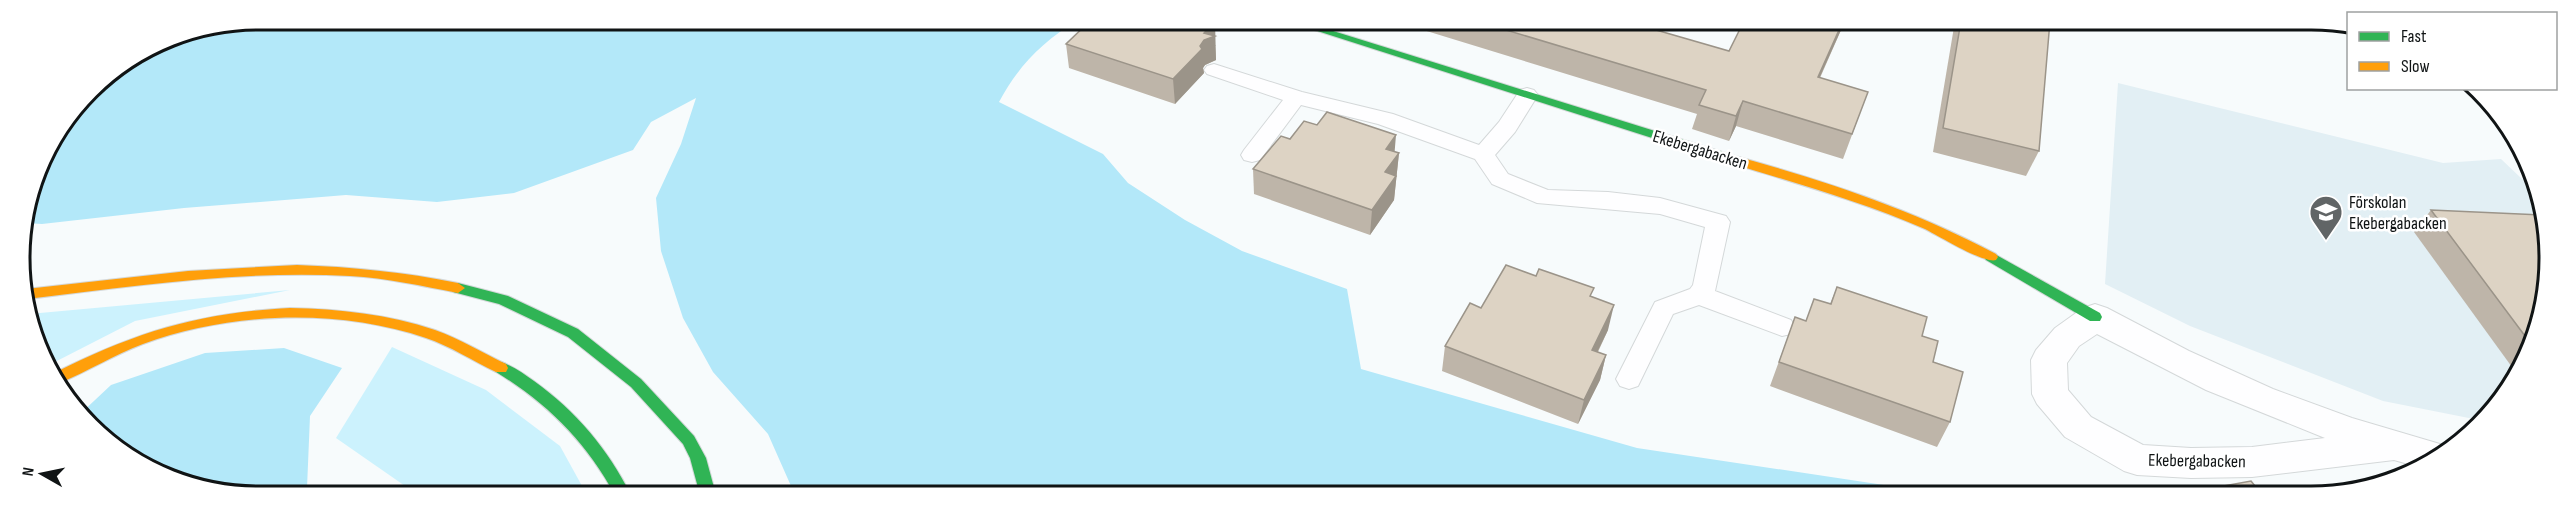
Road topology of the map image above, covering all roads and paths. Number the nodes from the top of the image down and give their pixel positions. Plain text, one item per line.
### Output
1 (1317, 30) edge
2 (1214, 70) dead end
3 (1527, 95) junction
4 (1296, 97) junction
5 (1483, 154) junction
6 (1252, 155) dead end
7 (33, 293) edge
8 (1699, 295) junction
9 (2095, 317) junction
10 (1782, 327) dead end
11 (63, 375) edge
12 (1629, 379) dead end
13 (2392, 446) junction
14 (2427, 454) edge
15 (619, 486) edge
16 (705, 486) edge

1 - 3 main road, Ekebergabacken
2 - 4 lane
3 - 5 lane
3 - 9 main road, Ekebergabacken
4 - 5 lane
4 - 6 lane
5 - 8 lane
7 - 16 main road
8 - 10 lane
8 - 12 lane
9 - 13 street, Ekebergabacken
9 - 13 street, Ekebergabacken
11 - 15 main road
13 - 14 street, Ekebergabacken

